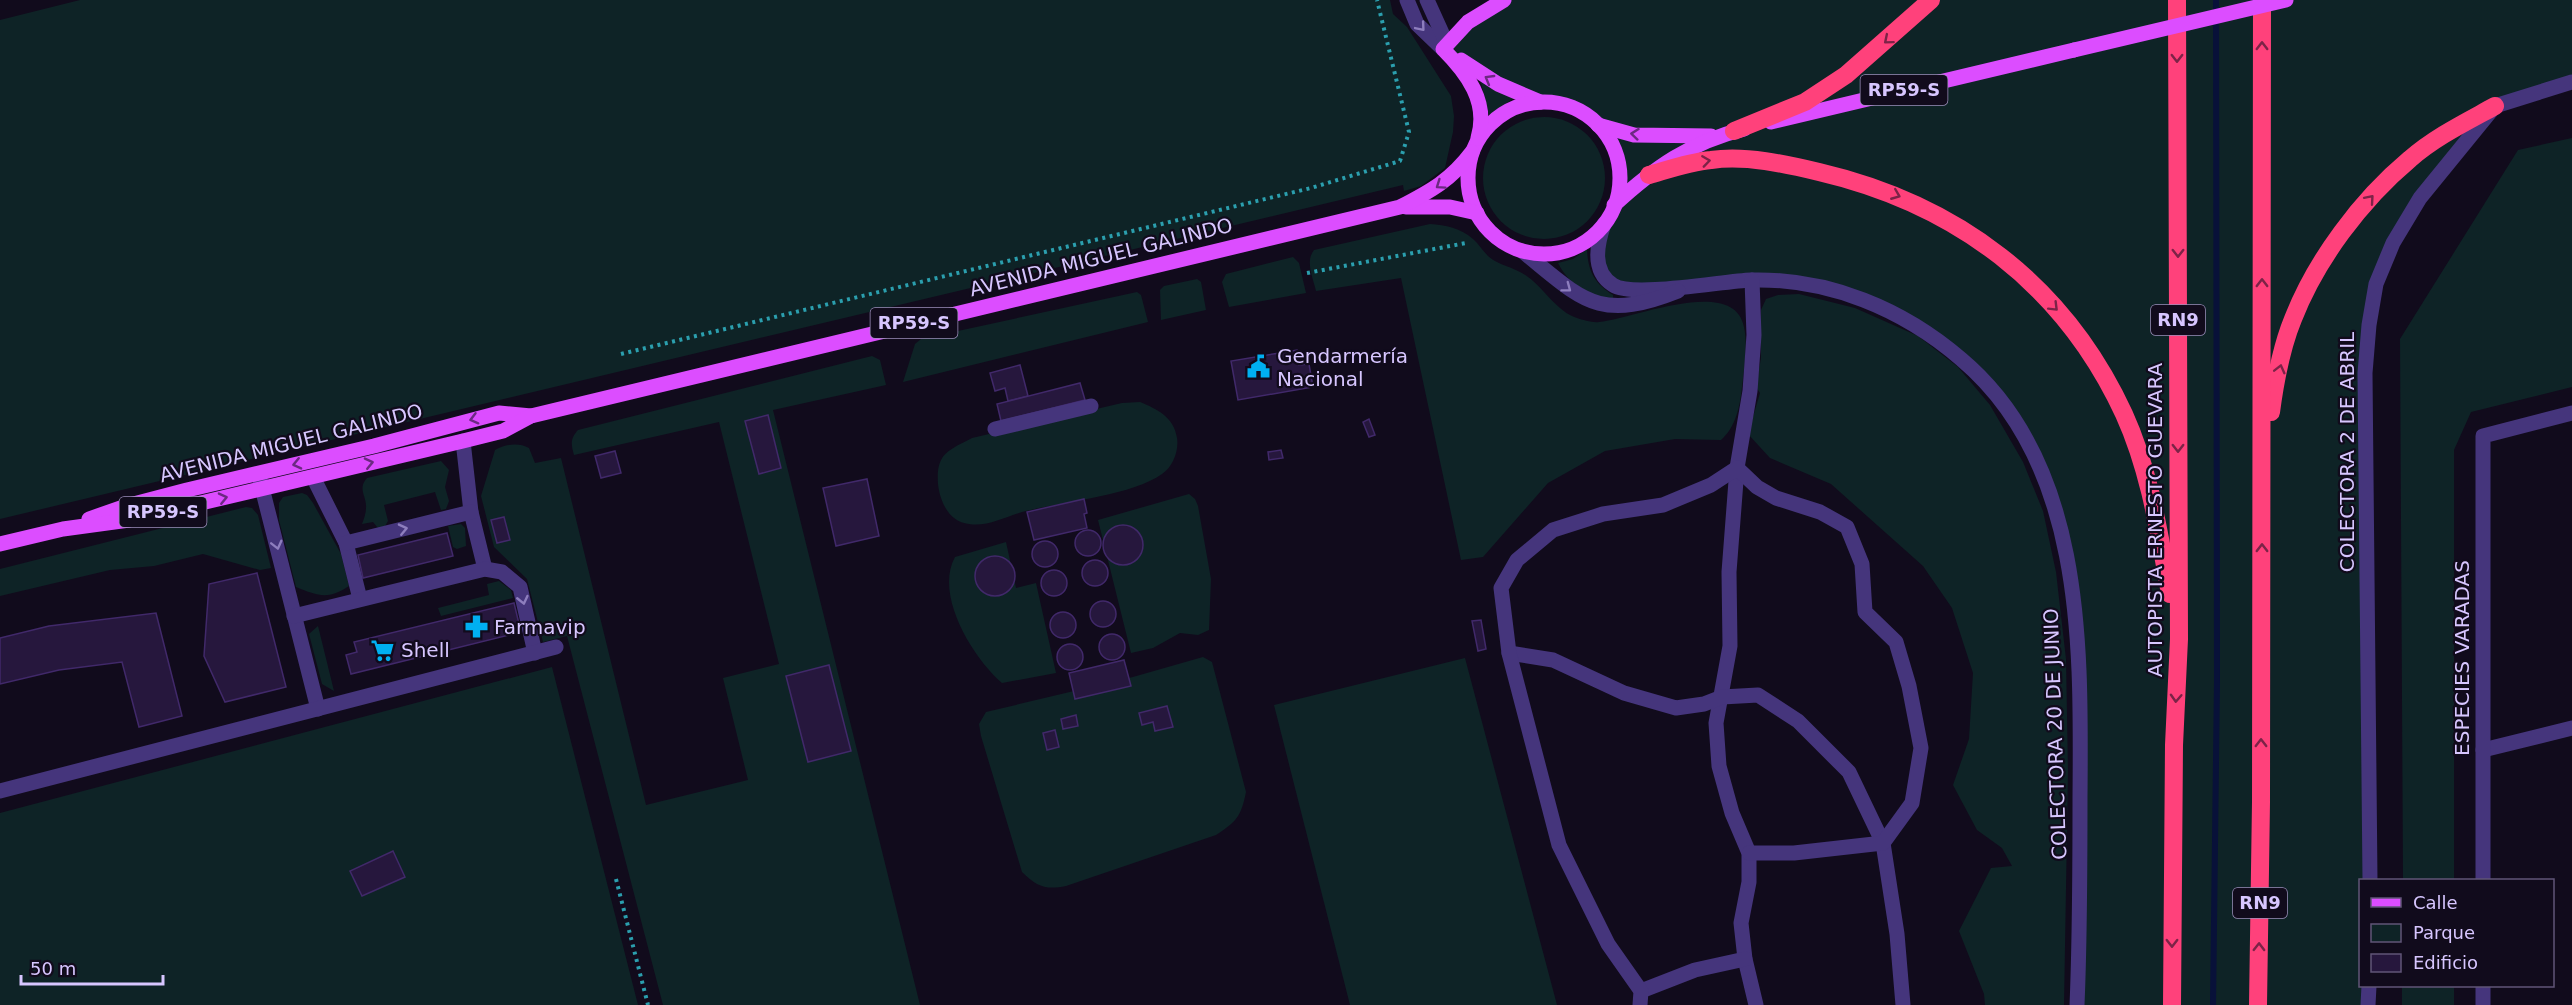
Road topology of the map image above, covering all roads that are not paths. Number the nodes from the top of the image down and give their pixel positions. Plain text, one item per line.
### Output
1 (1407, 0) edge
2 (1427, 0) edge
3 (1504, 0) edge
4 (1930, 0) edge
5 (2177, 0) edge
6 (2262, 0) edge
7 (2286, 0) edge
8 (1445, 46) junction
9 (2572, 82) edge
10 (1540, 102) junction
11 (2495, 106) junction
12 (1598, 125) junction
13 (1734, 131) junction
14 (1714, 136) junction
15 (1474, 148) junction
16 (1649, 175) junction
17 (1614, 205) junction
18 (1400, 207) junction
19 (1477, 213) junction
20 (1604, 224) junction
21 (1522, 251) junction
22 (1752, 280) junction
23 (1683, 288) junction
24 (1090, 406) dead end
25 (2572, 413) edge
26 (531, 416) junction
27 (995, 429) dead end
28 (463, 441) junction
29 (1737, 468) junction
30 (2262, 468) junction
31 (258, 473) junction
32 (312, 477) junction
33 (262, 489) junction
34 (471, 512) junction
35 (63, 529) junction
36 (346, 543) junction
37 (0, 544) edge
38 (485, 569) junction
39 (360, 599) junction
40 (294, 616) junction
41 (2179, 639) junction
42 (556, 647) dead end
43 (535, 653) junction
44 (1509, 653) junction
45 (1722, 697) junction
46 (318, 709) junction
47 (2572, 728) edge
48 (2483, 750) junction
49 (0, 791) edge
50 (1883, 843) junction
51 (1749, 853) junction
52 (2370, 879) edge
53 (2483, 879) edge
54 (1745, 959) junction
55 (2368, 987) edge
56 (2483, 987) edge
57 (1641, 998) edge
58 (1756, 1005) edge
59 (1903, 1005) edge
60 (2077, 1005) edge
61 (2172, 1005) edge
62 (2258, 1005) edge
63 (2368, 1005) edge
64 (2483, 1005) edge

1 -> 8 street
2 - 8 street
3 - 8 main road
4 -> 13 highway
5 -> 41 highway, AUTOPISTA ERNESTO GUEVARA / RN9
30 -> 6 highway, RN9
7 - 13 main road, RP59-S, bridge
10 -> 8 main road
8 - 15 main road
9 - 11 street
10 - 12 main road
10 - 15 main road
30 -> 11 highway
11 - 52 street, COLECTORA 2 DE ABRIL
14 -> 12 main road, RP59-S
12 - 17 main road
13 - 14 main road, RP59-S
14 - 16 main road, RP59-S
15 -> 18 main road, AVENIDA MIGUEL GALINDO / RP59-S
15 - 19 main road
16 - 17 main road, RP59-S
16 -> 41 highway
17 - 20 main road
18 - 19 main road, AVENIDA MIGUEL GALINDO / RP59-S
18 - 26 main road, AVENIDA MIGUEL GALINDO / RP59-S
19 - 21 main road
20 - 21 main road
20 - 23 street, COLECTORA 20 DE JUNIO
21 -> 23 street, COLECTORA 20 DE JUNIO
22 - 23 street, COLECTORA 20 DE JUNIO
22 - 29 street
22 - 60 street, COLECTORA 20 DE JUNIO
24 - 27 street
25 - 48 street, ESPECIES VARADAS
26 - 28 main road, AVENIDA MIGUEL GALINDO / RP59-S
26 -> 31 main road, AVENIDA MIGUEL GALINDO / RP59-S
32 -> 28 main road, AVENIDA MIGUEL GALINDO / RP59-S
28 - 34 street
29 - 44 street
29 - 45 street
29 - 50 street
62 -> 30 highway, RN9
31 - 33 street
31 - 35 main road, AVENIDA MIGUEL GALINDO / RP59-S
32 - 33 main road, AVENIDA MIGUEL GALINDO / RP59-S
32 - 36 street
35 -> 33 main road, AVENIDA MIGUEL GALINDO / RP59-S
33 -> 40 street
36 -> 34 street
34 - 38 street
35 - 37 main road, AVENIDA MIGUEL GALINDO / RP59-S
36 - 39 street
38 - 39 street
38 -> 43 street
39 - 40 street
40 - 46 street
41 -> 61 highway, AUTOPISTA ERNESTO GUEVARA / RN9
42 - 43 street
43 - 46 street
44 - 45 street
44 - 57 street
45 - 50 street
45 - 51 street
46 - 49 street
47 - 48 street
48 - 53 street, ESPECIES VARADAS
50 - 51 street
50 - 59 street
51 - 54 street
54 - 57 street
54 - 58 street
55 - 63 street
56 - 64 street

